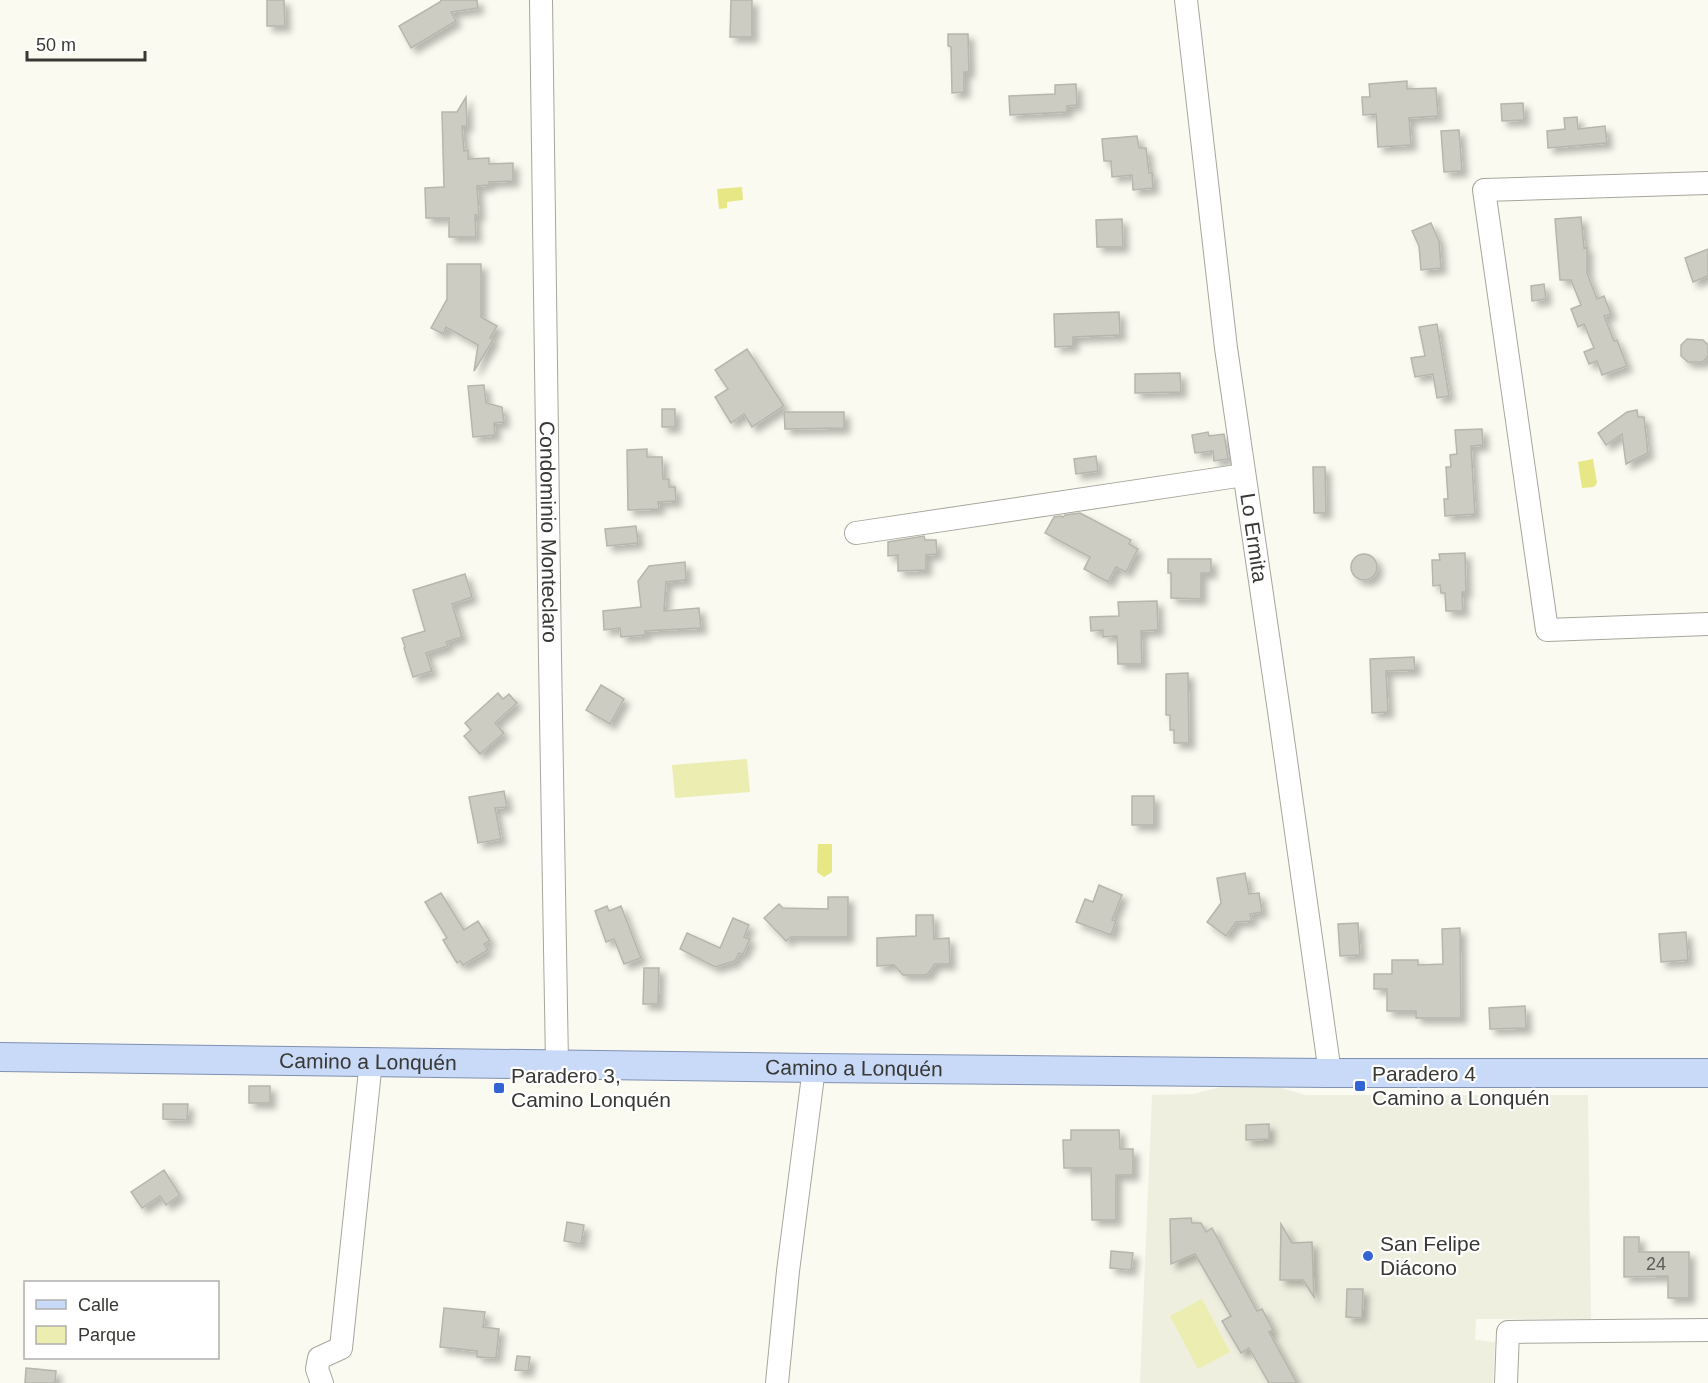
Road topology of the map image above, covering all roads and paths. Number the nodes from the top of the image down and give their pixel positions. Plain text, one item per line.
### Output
1 (541, 0) edge
2 (1186, 0) edge
3 (1708, 183) edge
4 (1244, 475) junction
5 (856, 533) dead end
6 (1708, 624) edge
7 (0, 1057) edge
8 (371, 1061) junction
9 (557, 1064) junction
10 (814, 1068) junction
11 (1330, 1072) junction
12 (1708, 1073) edge
13 (1708, 1330) edge
14 (322, 1383) edge
15 (777, 1383) edge
16 (1506, 1383) edge

1 - 9 street, Condominio Monteclaro
2 - 4 street, Lo Ermita
3 - 6 street
4 - 5 street
4 - 11 street, Lo Ermita
7 - 8 main road, Camino a Lonquén
8 - 9 main road, Camino a Lonquén
8 - 14 street
9 - 10 main road, Camino a Lonquén
10 - 11 main road, Camino a Lonquén
10 - 15 street
11 - 12 main road, Camino a Lonquén
13 - 16 street

